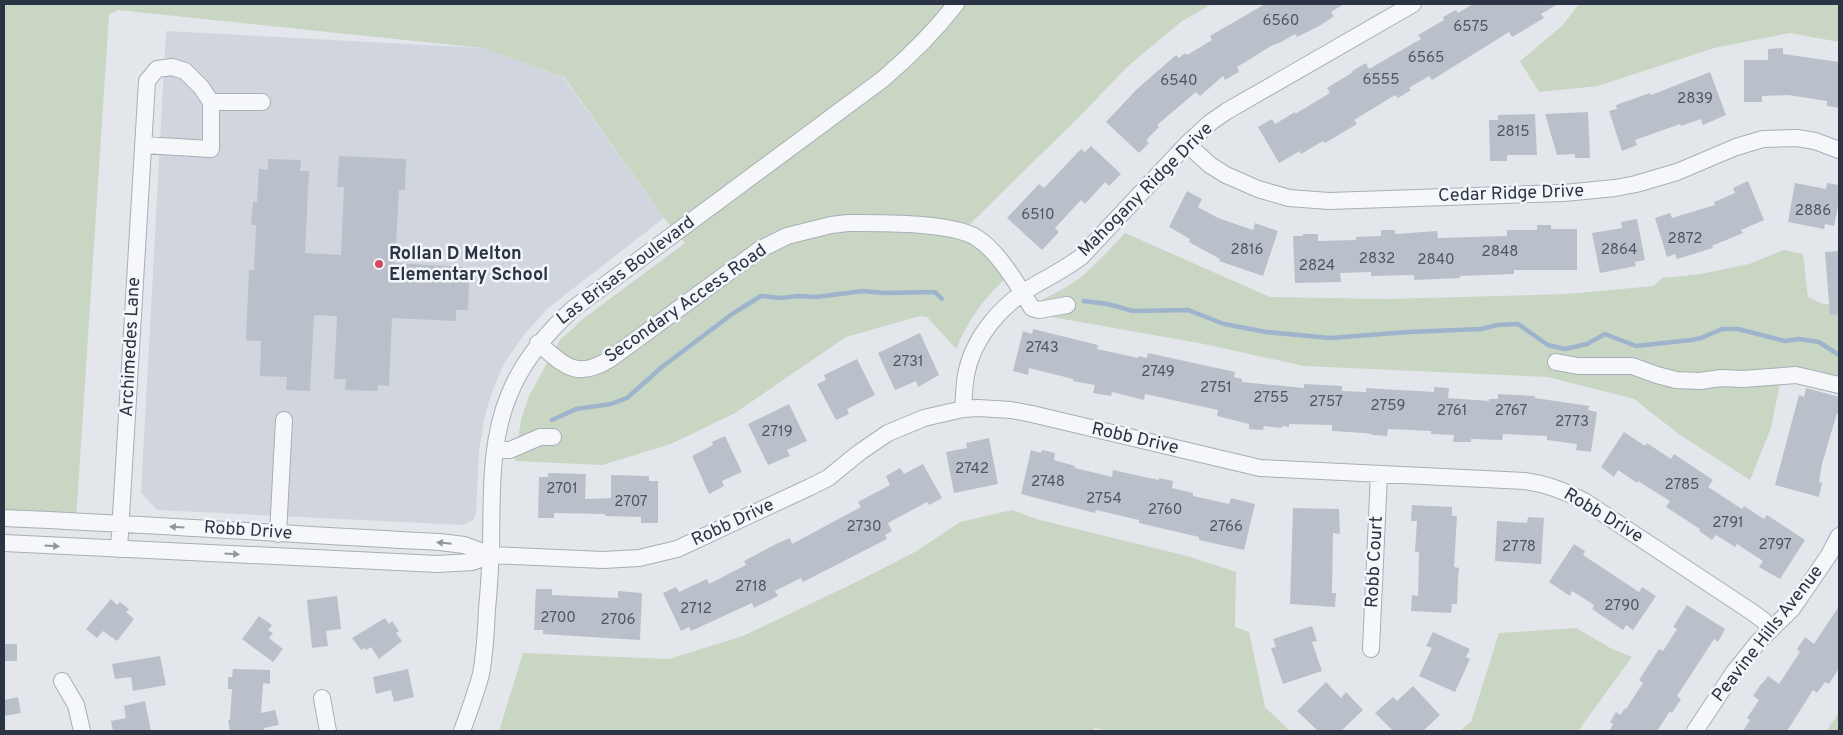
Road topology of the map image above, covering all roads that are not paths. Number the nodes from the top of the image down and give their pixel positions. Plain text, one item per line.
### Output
1 (956, 4) edge
2 (1413, 4) edge
3 (211, 102) junction
4 (262, 102) dead end
5 (1188, 144) junction
6 (143, 145) junction
7 (1839, 150) edge
8 (1022, 293) junction
9 (1067, 304) dead end
10 (538, 343) junction
11 (1556, 362) dead end
12 (1839, 385) edge
13 (963, 410) junction
14 (284, 420) dead end
15 (552, 437) dead end
16 (496, 449) junction
17 (1379, 474) junction
18 (4, 518) edge
19 (121, 523) junction
20 (278, 534) junction
21 (1839, 536) edge
22 (4, 543) edge
23 (119, 549) junction
24 (491, 554) junction
25 (1771, 630) junction
26 (1371, 649) dead end
27 (62, 681) dead end
28 (322, 698) dead end
29 (82, 731) edge
30 (328, 731) edge
31 (462, 731) edge
32 (1695, 731) edge

1 - 10 street, Las Brisas Boulevard
2 - 5 street, Mahogany Ridge Drive
3 - 4 street
3 - 6 street
3 - 6 street, Archimedes Lane
5 - 7 street, Cedar Ridge Drive
5 - 8 street, Mahogany Ridge Drive
6 - 19 street, Archimedes Lane
8 - 9 street, Secondary Access Road
8 - 10 street, Secondary Access Road
8 - 13 street, Mahogany Ridge Drive
10 - 16 street, Las Brisas Boulevard
11 - 12 street
13 - 17 street, Robb Drive
13 - 24 street, Robb Drive
14 - 20 street
15 - 16 street
16 - 24 street, Las Brisas Boulevard
17 - 25 street, Robb Drive
17 - 26 street, Robb Court
18 - 19 street, Robb Drive
20 -> 19 street, Robb Drive
19 - 23 street, Archimedes Lane
24 -> 20 street, Robb Drive
21 - 25 street, Peavine Hills Avenue
22 -> 23 street, Robb Drive
23 -> 24 street, Robb Drive
24 - 31 street, Las Brisas Boulevard
25 - 32 street, Peavine Hills Avenue
27 - 29 street
28 - 30 street

